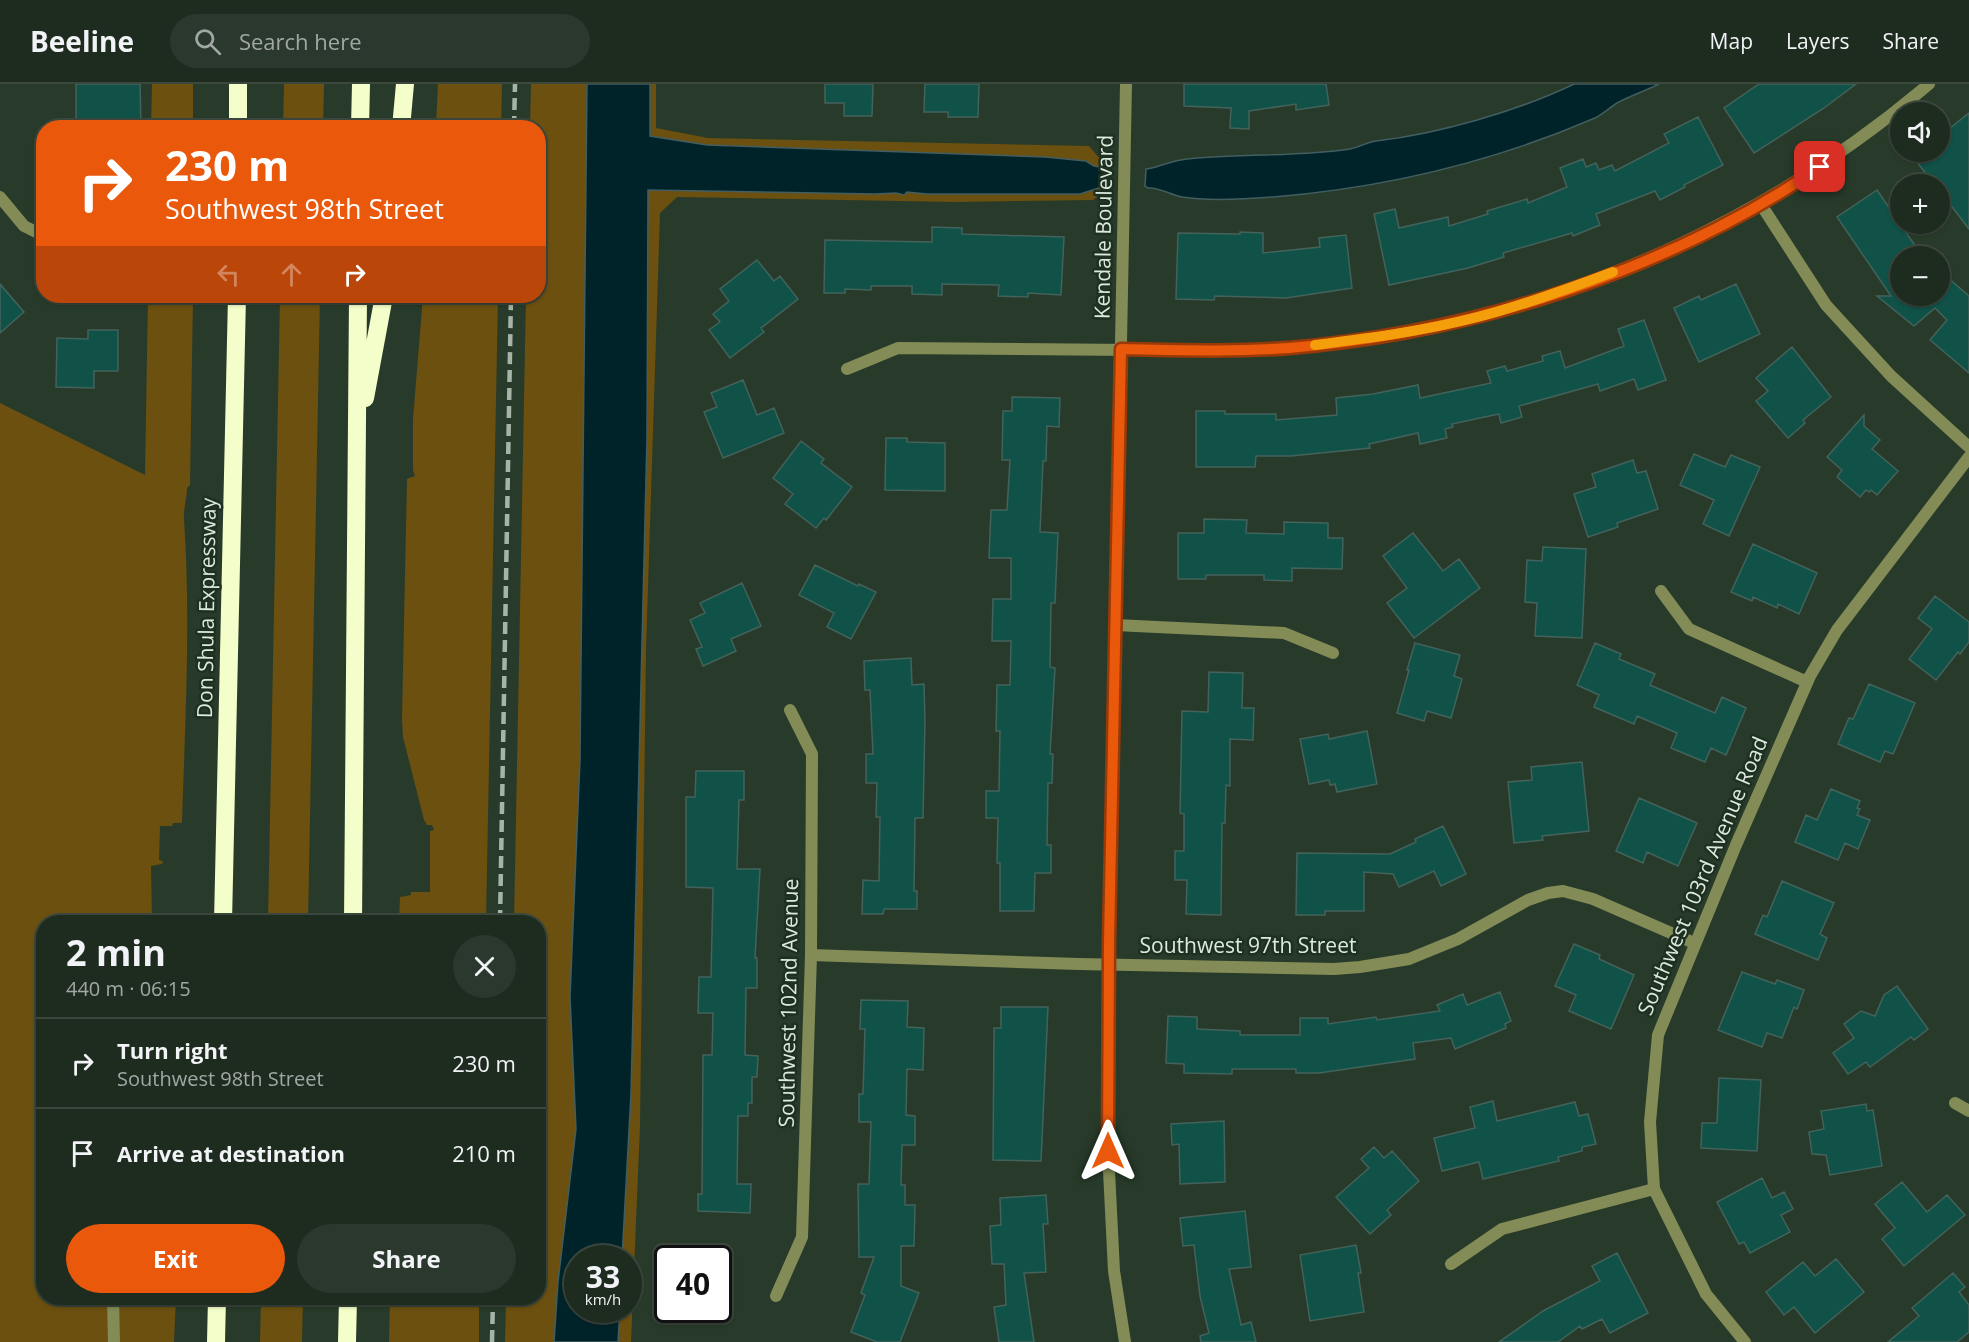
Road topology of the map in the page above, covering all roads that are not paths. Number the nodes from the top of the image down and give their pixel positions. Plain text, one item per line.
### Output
1 (238, 84) edge
2 (361, 84) edge
3 (405, 84) edge
4 (1126, 84) edge
5 (1929, 84) edge
6 (238, 120) edge
7 (360, 120) edge
8 (402, 120) edge
9 (0, 197) edge
10 (1760, 203) junction
11 (36, 232) edge
12 (237, 303) edge
13 (358, 303) edge
14 (383, 303) edge
15 (1121, 349) junction
16 (847, 369) dead end
17 (356, 447) junction
18 (1969, 447) edge
19 (1969, 457) edge
20 (1661, 591) dead end
21 (1115, 625) junction
22 (1333, 654) dead end
23 (1807, 682) junction
24 (790, 710) dead end
25 (223, 915) edge
26 (353, 915) edge
27 (1694, 943) junction
28 (811, 955) junction
29 (1109, 964) junction
30 (1955, 1103) dead end
31 (1969, 1111) edge
32 (1654, 1189) junction
33 (1450, 1264) dead end
34 (776, 1296) dead end
35 (113, 1305) edge
36 (217, 1305) edge
37 (348, 1305) edge
38 (114, 1342) edge
39 (216, 1342) edge
40 (347, 1342) edge
41 (1125, 1342) edge
42 (1745, 1342) edge

1 - 6 highway
2 - 7 highway
3 - 8 highway
4 - 15 street, Kendale Boulevard
5 - 10 street
9 - 11 street
10 - 15 street
10 - 18 street
12 - 25 highway, Don Shula Expressway
13 - 17 highway
14 - 17 highway
15 - 16 street
15 - 21 street, Kendale Boulevard
17 - 26 highway
19 - 23 street, Southwest 103rd Avenue Road
20 - 23 street
21 - 22 street
21 - 29 street, Kendale Boulevard
23 - 27 street, Southwest 103rd Avenue Road
24 - 28 street, Southwest 102nd Avenue
27 - 29 street, Southwest 97th Street
27 - 32 street, Southwest 103rd Avenue Road
28 - 29 street, Southwest 97th Street
28 - 34 street, Southwest 102nd Avenue
29 - 41 street, Kendale Boulevard
30 - 31 street
32 - 33 street
32 - 42 street, Southwest 103rd Avenue Road
35 - 38 street
36 - 39 highway
37 - 40 highway

